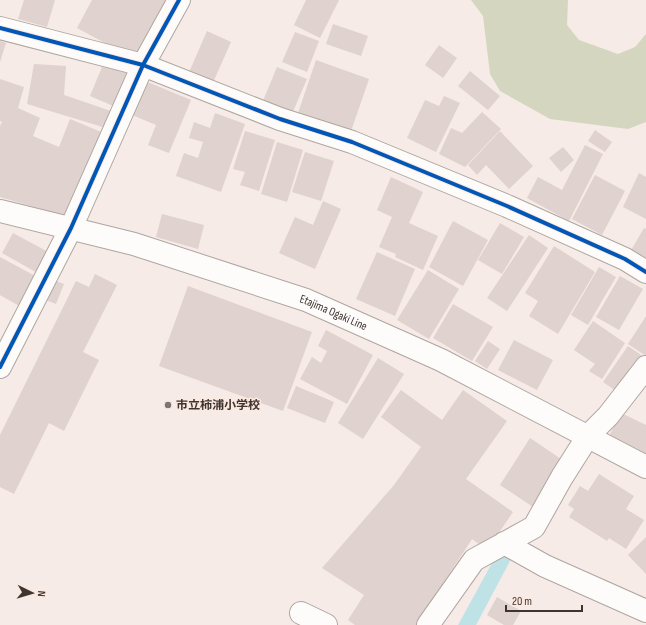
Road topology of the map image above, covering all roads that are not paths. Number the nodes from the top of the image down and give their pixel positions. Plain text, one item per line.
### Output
1 (179, 0) edge
2 (0, 28) edge
3 (142, 65) junction
4 (0, 211) edge
5 (71, 228) junction
6 (646, 272) edge
7 (0, 367) edge
8 (646, 367) edge
9 (588, 436) junction
10 (646, 467) edge
11 (504, 543) junction
12 (646, 611) edge
13 (301, 613) dead end
14 (326, 625) edge
15 (428, 625) edge

1 - 3 street
2 - 3 street
3 - 5 street
3 - 6 street
4 - 5 street, Etajima Ogaki Line
5 - 7 street
5 - 9 street, Etajima Ogaki Line
8 - 9 street
9 - 10 street, Etajima Ogaki Line
9 - 11 street
11 - 12 street
11 - 15 street
13 - 14 street

